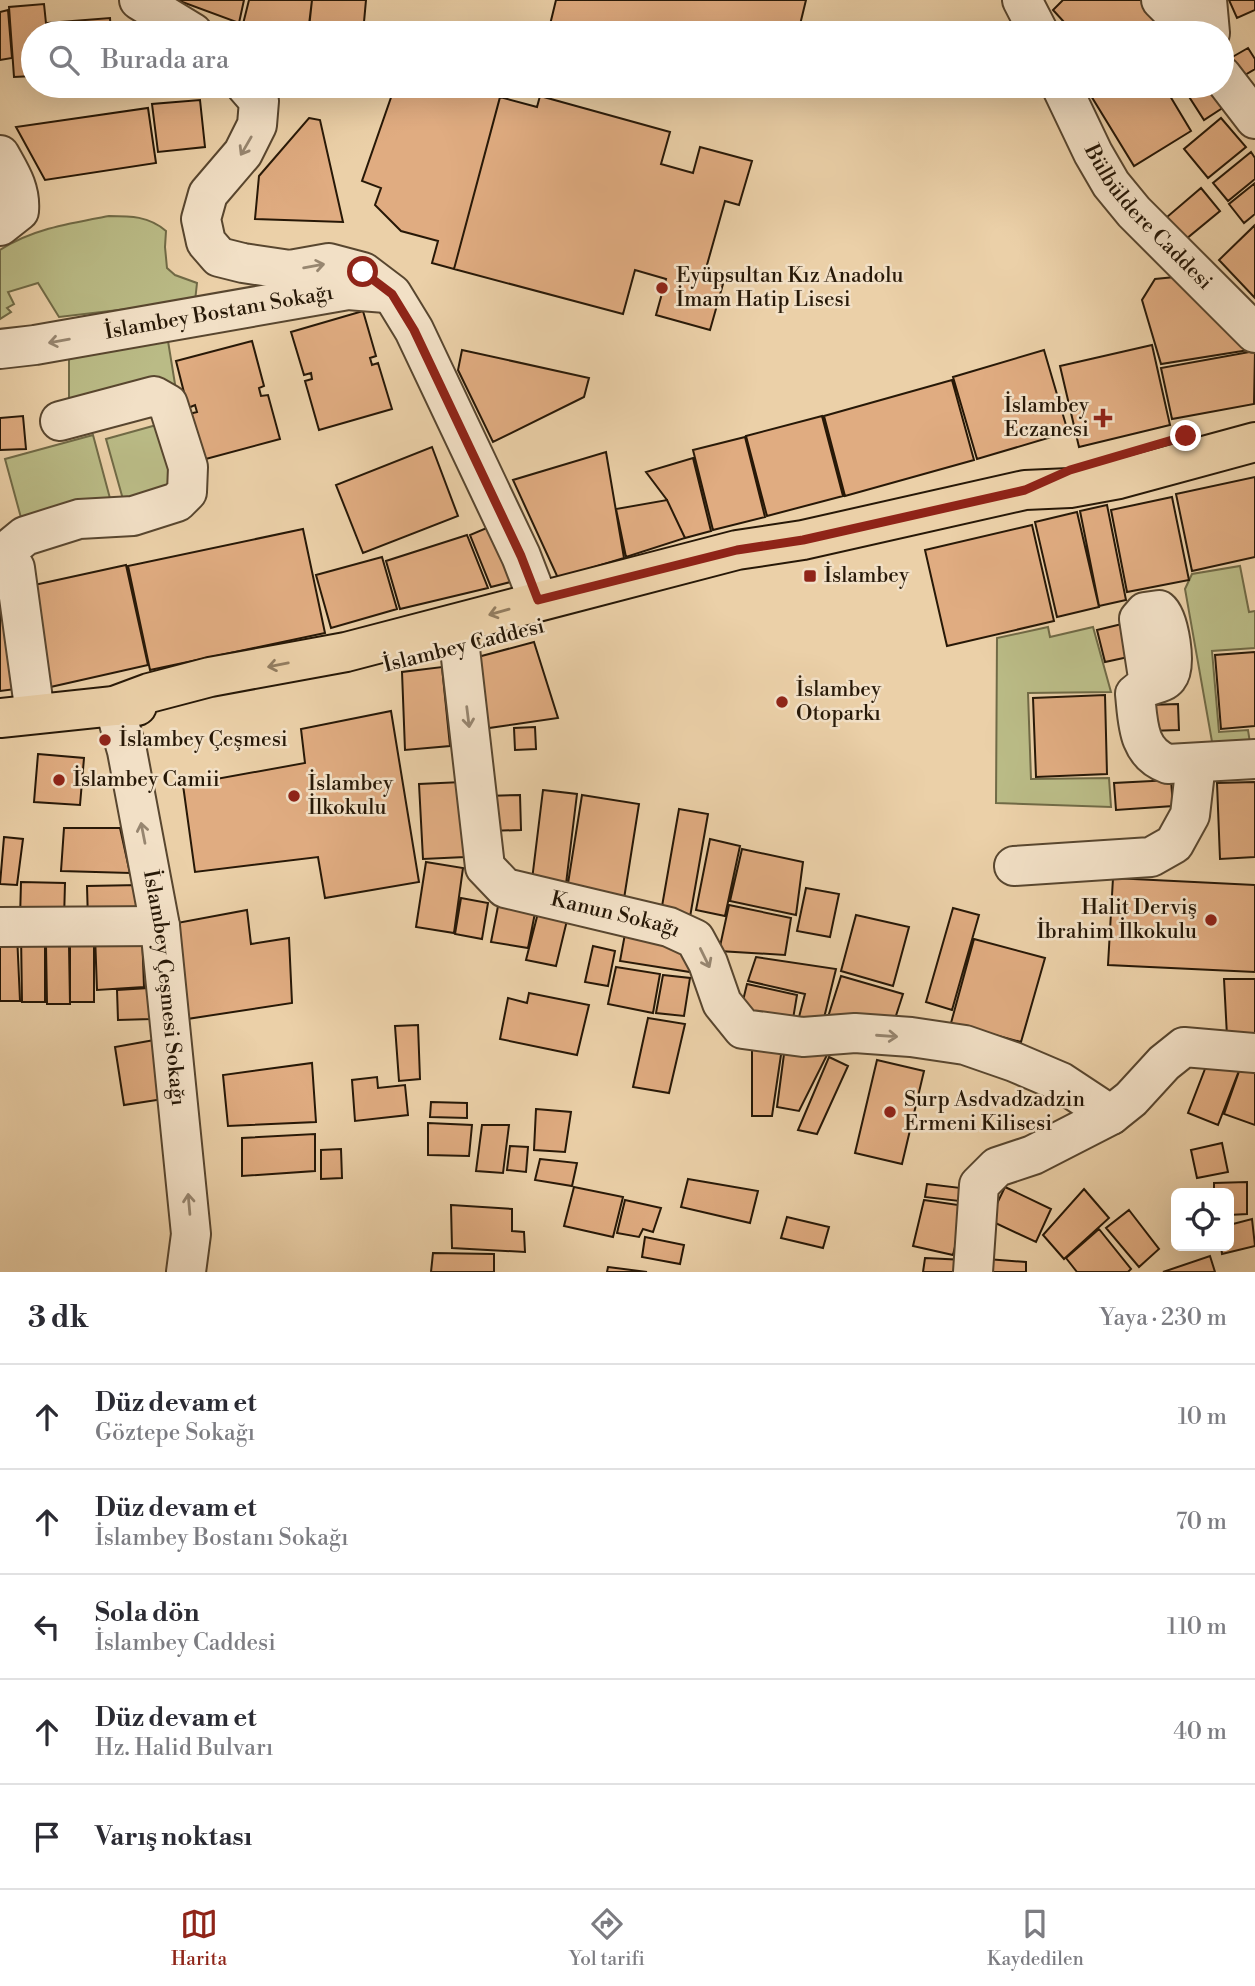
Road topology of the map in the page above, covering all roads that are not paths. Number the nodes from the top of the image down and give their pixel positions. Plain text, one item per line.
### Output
1 (139, 0) edge
2 (1022, 0) edge
3 (1161, 0) edge
4 (1207, 0) edge
5 (173, 21) edge
6 (1033, 21) edge
7 (1180, 21) edge
8 (1209, 21) edge
9 (1234, 92) edge
10 (256, 98) edge
11 (1067, 98) edge
12 (1255, 119) edge
13 (0, 155) edge
14 (0, 226) edge
15 (392, 294) junction
16 (1255, 333) edge
17 (0, 349) edge
18 (1255, 416) edge
19 (60, 421) dead end
20 (1255, 442) edge
21 (1025, 490) junction
22 (1, 554) edge
23 (544, 613) junction
24 (460, 649) junction
25 (1149, 684) dead end
26 (114, 706) junction
27 (18, 716) edge
28 (1255, 759) edge
29 (1196, 763) junction
30 (1014, 866) dead end
31 (160, 926) junction
32 (0, 927) edge
33 (1255, 1053) edge
34 (1111, 1115) junction
35 (186, 1272) edge
36 (973, 1272) edge

1 - 5 street
2 - 6 street
3 - 7 street
4 - 8 street
9 - 12 street
10 -> 15 street
11 - 16 street, Bülbüldere Caddesi
13 - 14 street
15 -> 17 street, İslambey Bostanı Sokağı
15 - 23 street
18 - 21 main road
19 - 22 street
20 - 21 main road
21 - 23 main road, İslambey Caddesi
22 - 27 street
23 - 24 main road, İslambey Caddesi
23 -> 26 main road, İslambey Caddesi
24 - 26 main road, İslambey Caddesi
24 -> 34 street, Kanun Sokağı
25 - 29 street
26 - 27 main road, İslambey Caddesi
31 -> 26 street, İslambey Çeşmesi Sokağı
28 - 29 street
29 - 30 street
31 - 32 street
35 -> 31 street, İslambey Çeşmesi Sokağı
33 - 34 street
34 - 36 street

